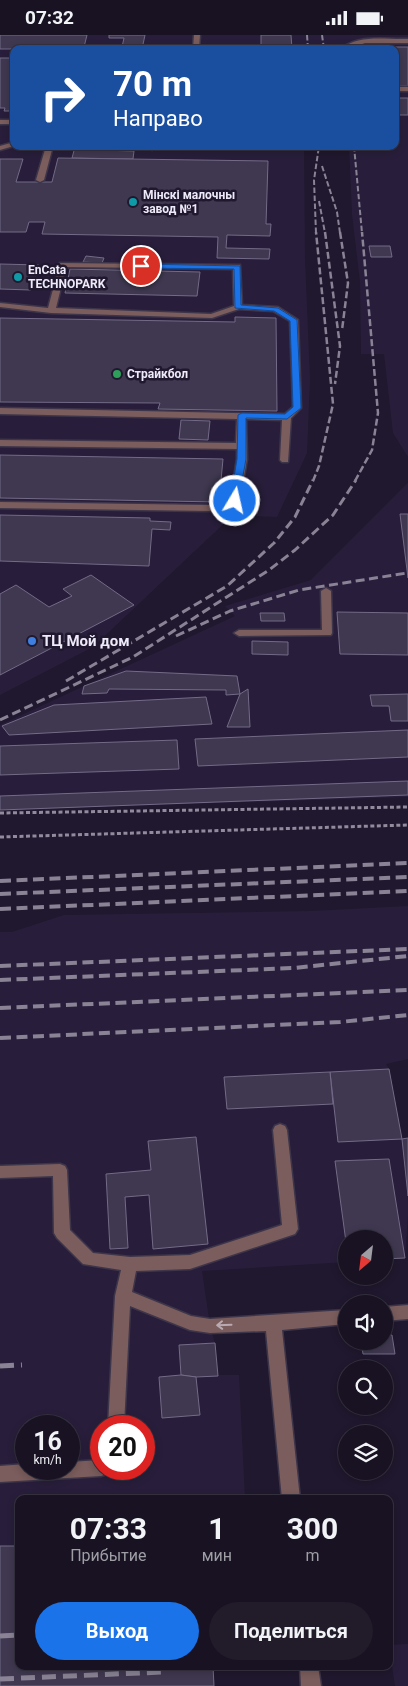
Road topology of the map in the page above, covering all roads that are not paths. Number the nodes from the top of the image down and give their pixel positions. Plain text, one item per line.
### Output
1 (408, 41) edge
2 (349, 45) edge
3 (49, 150) edge
4 (40, 180) dead end
5 (0, 305) edge
6 (238, 307) junction
7 (52, 311) junction
8 (0, 411) edge
9 (242, 415) junction
10 (287, 417) junction
11 (0, 443) edge
12 (241, 446) junction
13 (285, 460) dead end
14 (0, 505) edge
15 (326, 591) dead end
16 (239, 633) dead end
17 (280, 1130) dead end
18 (0, 1172) edge
19 (130, 1264) junction
20 (123, 1295) junction
21 (408, 1312) edge
22 (393, 1313) edge
23 (338, 1318) edge
24 (273, 1323) junction
25 (117, 1415) edge
26 (90, 1469) edge
27 (0, 1474) edge
28 (291, 1495) edge
29 (309, 1670) edge
30 (311, 1686) edge

1 - 2 lane
3 - 4 lane
5 - 7 lane
6 - 7 lane
6 - 7 lane
6 - 10 lane
8 - 9 lane
9 - 10 lane
9 - 12 lane
10 - 13 lane
11 - 12 lane
12 - 14 lane
15 - 16 lane
17 - 19 lane
18 - 19 lane
19 - 20 lane
24 -> 20 lane
20 - 25 lane
21 - 22 lane
23 - 24 lane
24 - 28 lane
26 - 27 lane
29 - 30 lane

